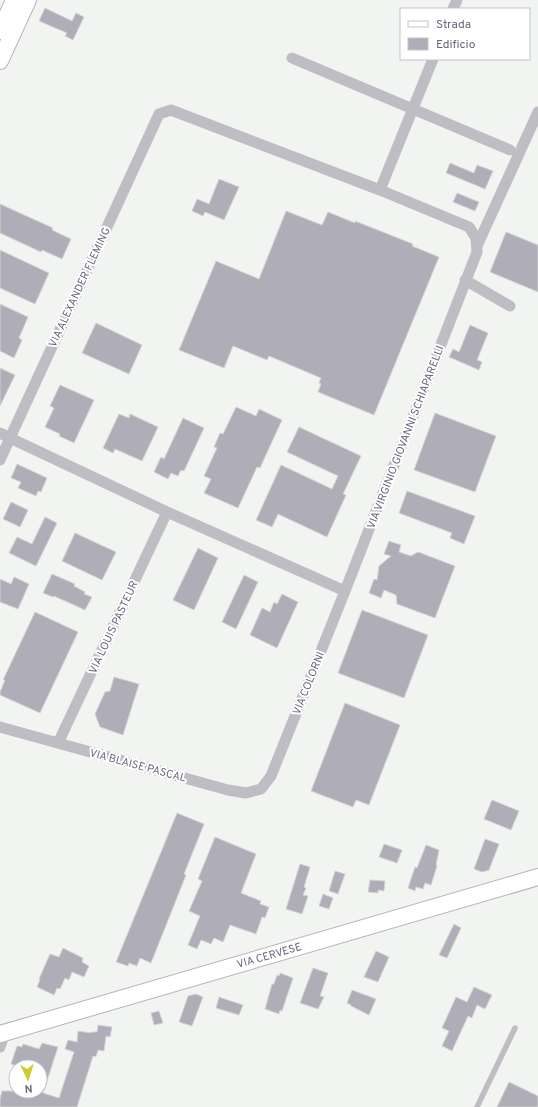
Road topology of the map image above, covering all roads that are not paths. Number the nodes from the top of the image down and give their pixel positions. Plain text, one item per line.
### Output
1 (14, 0) edge
2 (28, 0) edge
3 (0, 31) edge
4 (292, 58) dead end
5 (433, 60) edge
6 (0, 61) edge
7 (412, 109) junction
8 (538, 112) edge
9 (510, 150) dead end
10 (380, 190) junction
11 (477, 247) junction
12 (465, 280) junction
13 (510, 306) dead end
14 (0, 433) edge
15 (10, 438) junction
16 (0, 460) edge
17 (167, 512) junction
18 (345, 591) junction
19 (0, 727) edge
20 (58, 743) junction
21 (271, 776) joint
22 (538, 877) edge
23 (515, 1028) dead end
24 (2, 1037) edge
25 (477, 1107) edge

1 - 3 main road
2 - 6 main road
4 - 7 street
5 - 7 street
7 - 9 street
7 - 10 street
8 - 11 street, VIA VIRGINIO GIOVANNI SCHIAPARELLI
10 - 11 street
10 - 15 street, VIA ALEXANDER FLEMING
11 - 12 street, VIA VIRGINIO GIOVANNI SCHIAPARELLI
12 - 13 street
12 - 18 street, VIA VIRGINIO GIOVANNI SCHIAPARELLI
14 - 15 street
15 - 16 street, VIA ALEXANDER FLEMING
15 - 17 street
17 - 18 street
17 - 20 street, VIA LOUIS PASTEUR
18 - 21 street, VIA COLORNI
19 - 20 street, VIA BLAISE PASCAL
20 - 21 street, VIA BLAISE PASCAL
22 - 24 main road, VIA CERVESE
23 - 25 lane

